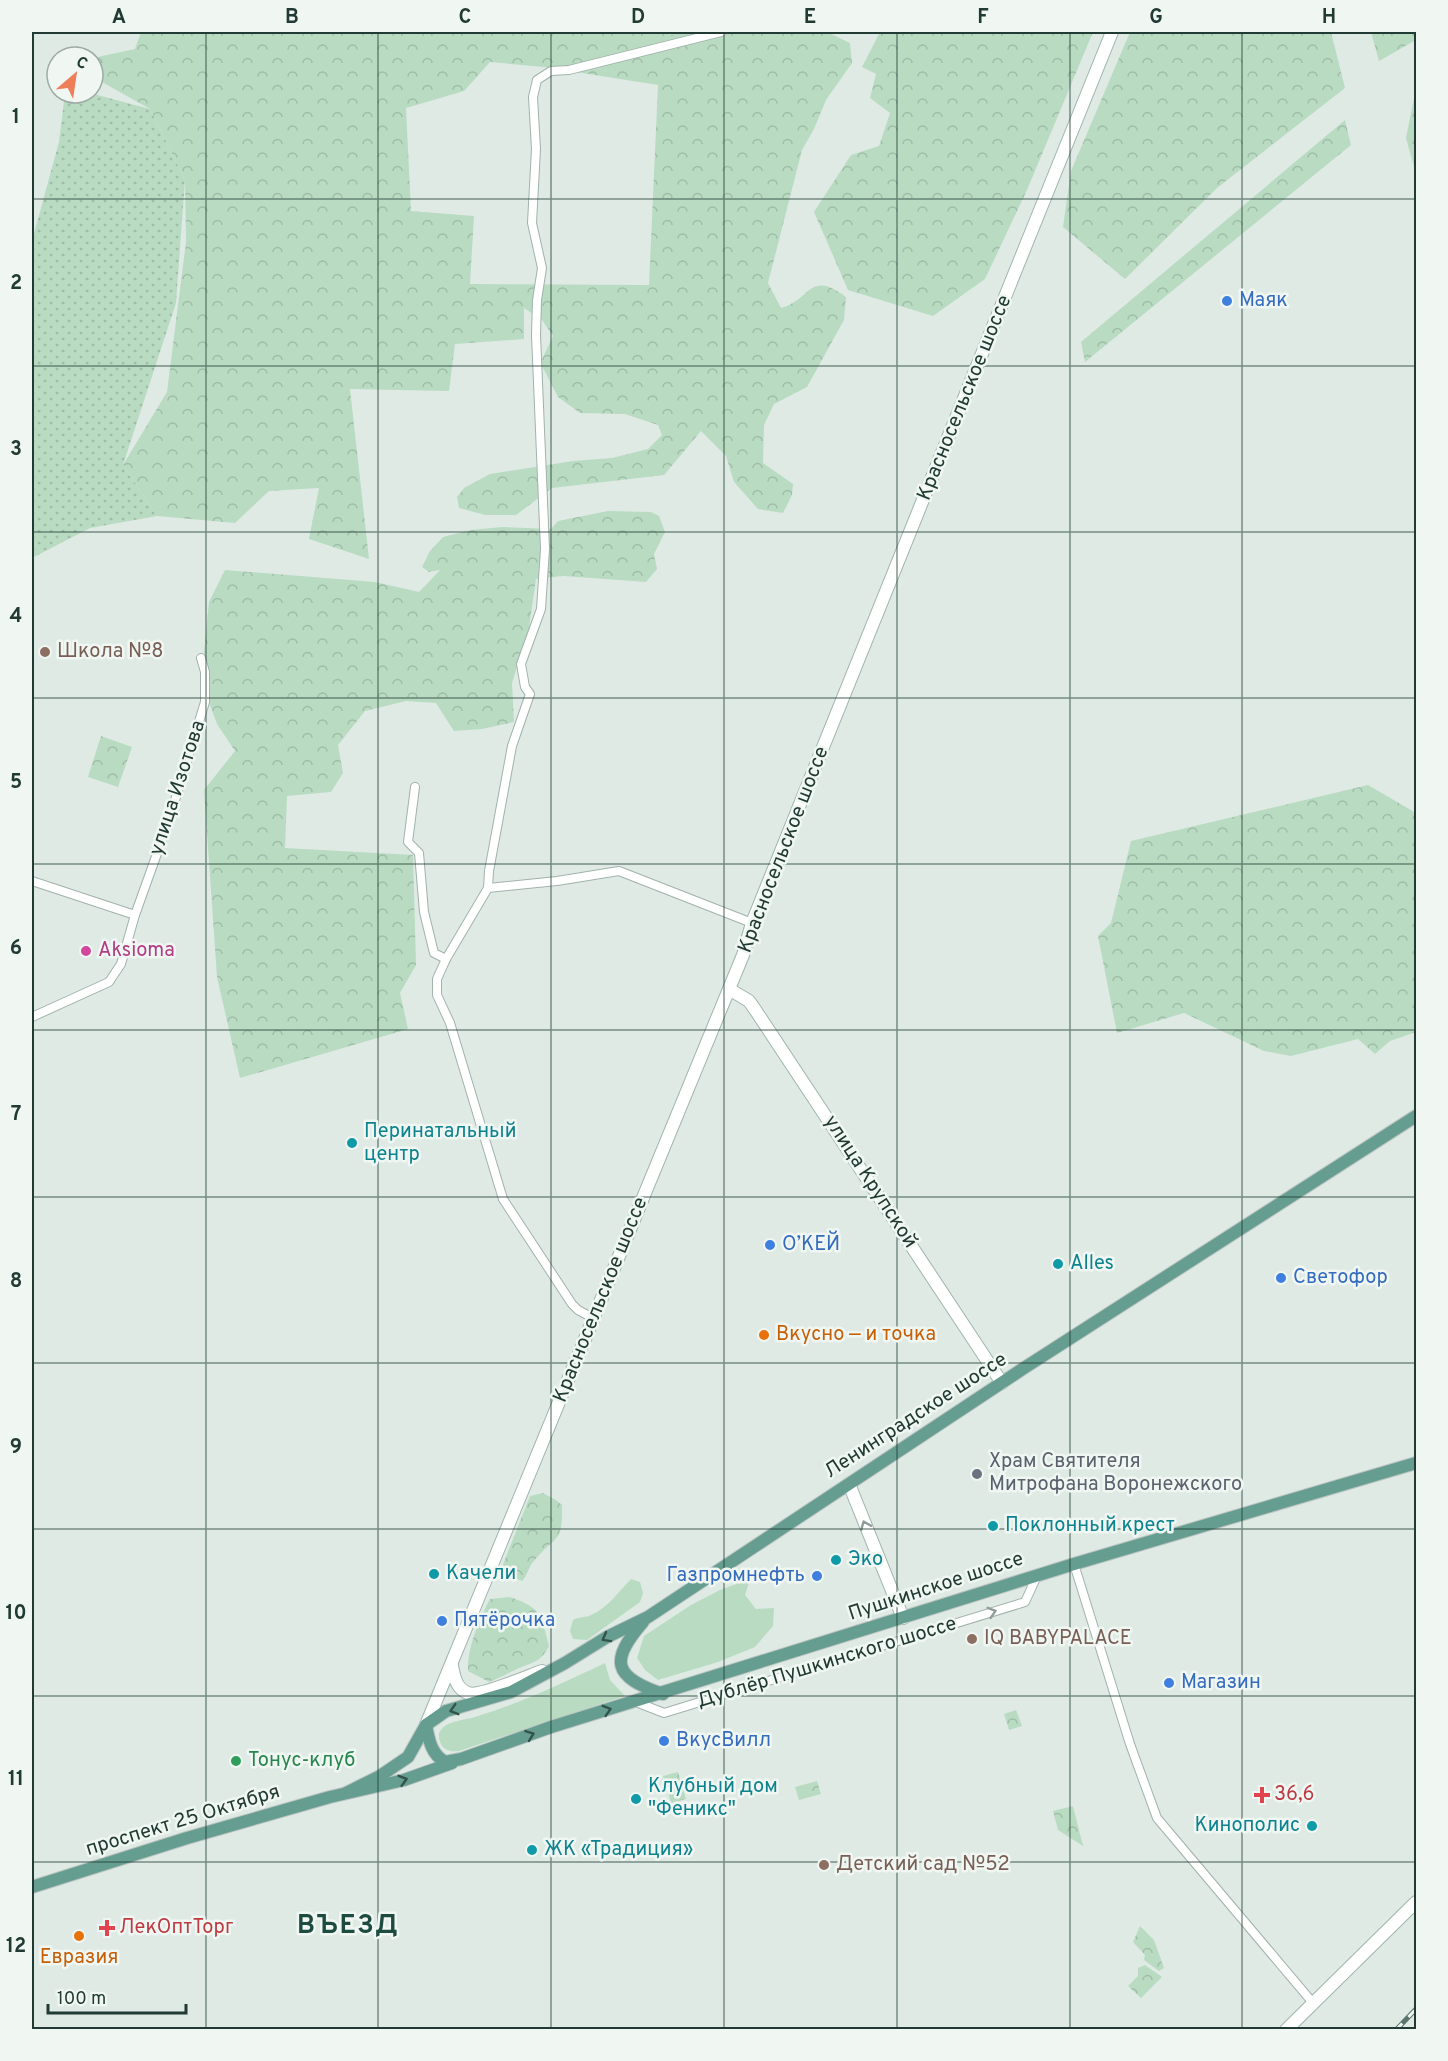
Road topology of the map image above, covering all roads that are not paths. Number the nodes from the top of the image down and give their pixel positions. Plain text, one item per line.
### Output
1 (721, 32) edge
2 (1112, 32) edge
3 (201, 658) dead end
4 (415, 787) dead end
5 (32, 881) edge
6 (488, 888) junction
7 (135, 915) junction
8 (752, 923) junction
9 (446, 959) junction
10 (729, 989) junction
11 (32, 1017) edge
12 (1416, 1116) edge
13 (593, 1318) junction
14 (1002, 1383) junction
15 (1416, 1463) edge
16 (849, 1484) junction
17 (1074, 1564) junction
18 (1037, 1576) junction
19 (648, 1617) junction
20 (903, 1618) junction
21 (565, 1663) junction
22 (452, 1666) junction
23 (663, 1694) junction
24 (636, 1702) junction
25 (426, 1725) junction
26 (465, 1758) junction
27 (346, 1793) junction
28 (32, 1887) edge
29 (1416, 1902) edge
30 (1313, 2003) junction
31 (1286, 2030) edge

1 - 6 street
2 - 8 main road, Красносельское шоссе
3 - 7 street, улица Изотова
4 - 9 street
5 - 7 street
6 - 8 street
6 - 9 street
7 - 11 street, улица Изотова
8 - 10 main road, Красносельское шоссе
9 - 13 street
10 - 13 main road, Красносельское шоссе
10 - 14 main road, улица Крупской
12 - 14 main road, Ленинградское шоссе
13 - 22 main road, Красносельское шоссе
14 - 16 main road, Ленинградское шоссе
15 - 17 main road, Пушкинское шоссе
16 - 19 main road, Ленинградское шоссе
20 -> 16 main road
17 - 18 main road, Пушкинское шоссе
17 - 30 street
18 - 20 main road, Пушкинское шоссе
24 -> 18 street, Дублёр Пушкинского шоссе
19 -> 21 main road, Ленинградское шоссе
19 - 23 main road
20 - 23 main road, Пушкинское шоссе
21 - 22 main road
21 -> 25 main road, Ленинградское шоссе
22 - 25 main road, Красносельское шоссе
23 - 24 main road, Пушкинское шоссе
26 -> 24 main road, Пушкинское шоссе
25 - 26 main road
25 - 27 main road, проспект 25 Октября
27 -> 26 main road, проспект 25 Октября
27 - 28 main road, проспект 25 Октября
29 - 30 main road
30 - 31 main road

